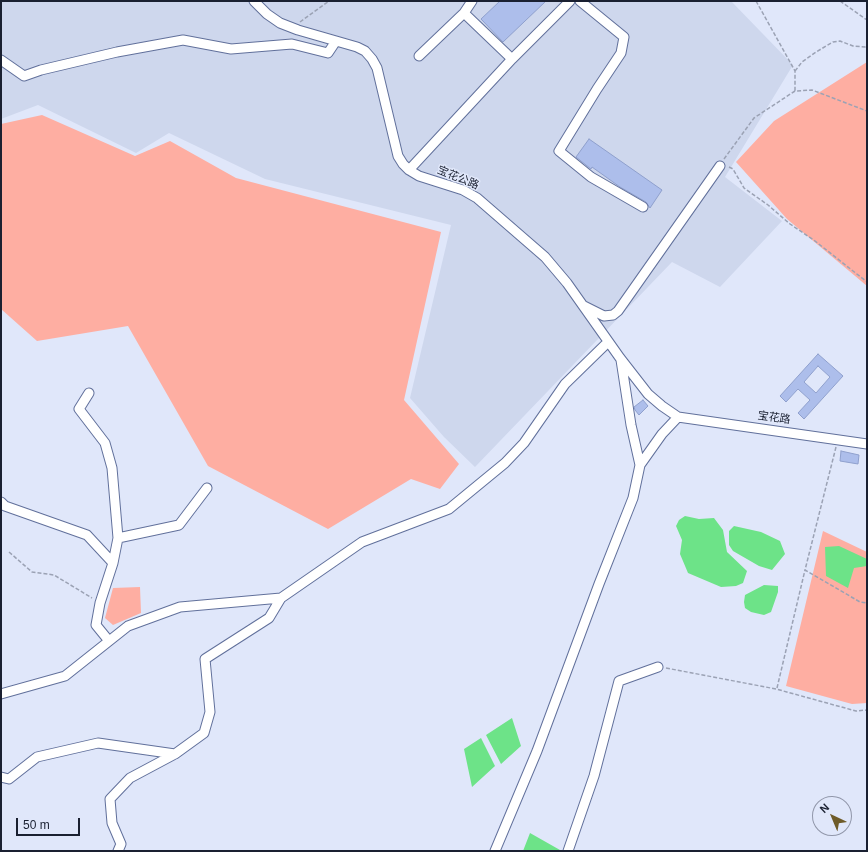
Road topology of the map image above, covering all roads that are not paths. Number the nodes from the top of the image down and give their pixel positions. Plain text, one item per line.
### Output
1 (254, 1) edge
2 (472, 1) edge
3 (570, 1) edge
4 (580, 1) edge
5 (464, 13) junction
6 (336, 41) junction
7 (419, 56) dead end
8 (512, 59) junction
9 (1, 60) edge
10 (721, 165) road end
11 (409, 170) junction
12 (643, 207) dead end
13 (583, 306) junction
14 (608, 342) junction
15 (620, 358) junction
16 (89, 393) dead end
17 (678, 417) junction
18 (867, 444) edge
19 (640, 465) junction
20 (207, 488) dead end
21 (1, 502) edge
22 (118, 538) junction
23 (113, 563) junction
24 (281, 598) junction
25 (110, 641) junction
26 (658, 667) road end
27 (1, 694) edge
28 (175, 754) junction
29 (1, 777) edge
30 (118, 851) edge
31 (495, 851) edge
32 (568, 851) edge

1 - 6 street, 宝花公路
2 - 5 street
3 - 8 street
4 - 12 street
5 - 7 street
5 - 8 street
6 - 9 street
6 - 11 street, 宝花公路
8 - 11 street
10 - 13 street
11 - 13 street, 宝花公路
13 - 14 street, 宝花公路
14 - 15 street, 宝花公路
14 - 24 street
15 - 17 street, 宝花公路
15 - 19 street
16 - 22 street
17 - 18 street, 宝花路
17 - 19 street
19 - 31 street
20 - 22 street
21 - 23 street
22 - 23 street
23 - 25 street
24 - 25 street
24 - 28 street
25 - 27 street
26 - 32 street
28 - 29 street
28 - 30 street

